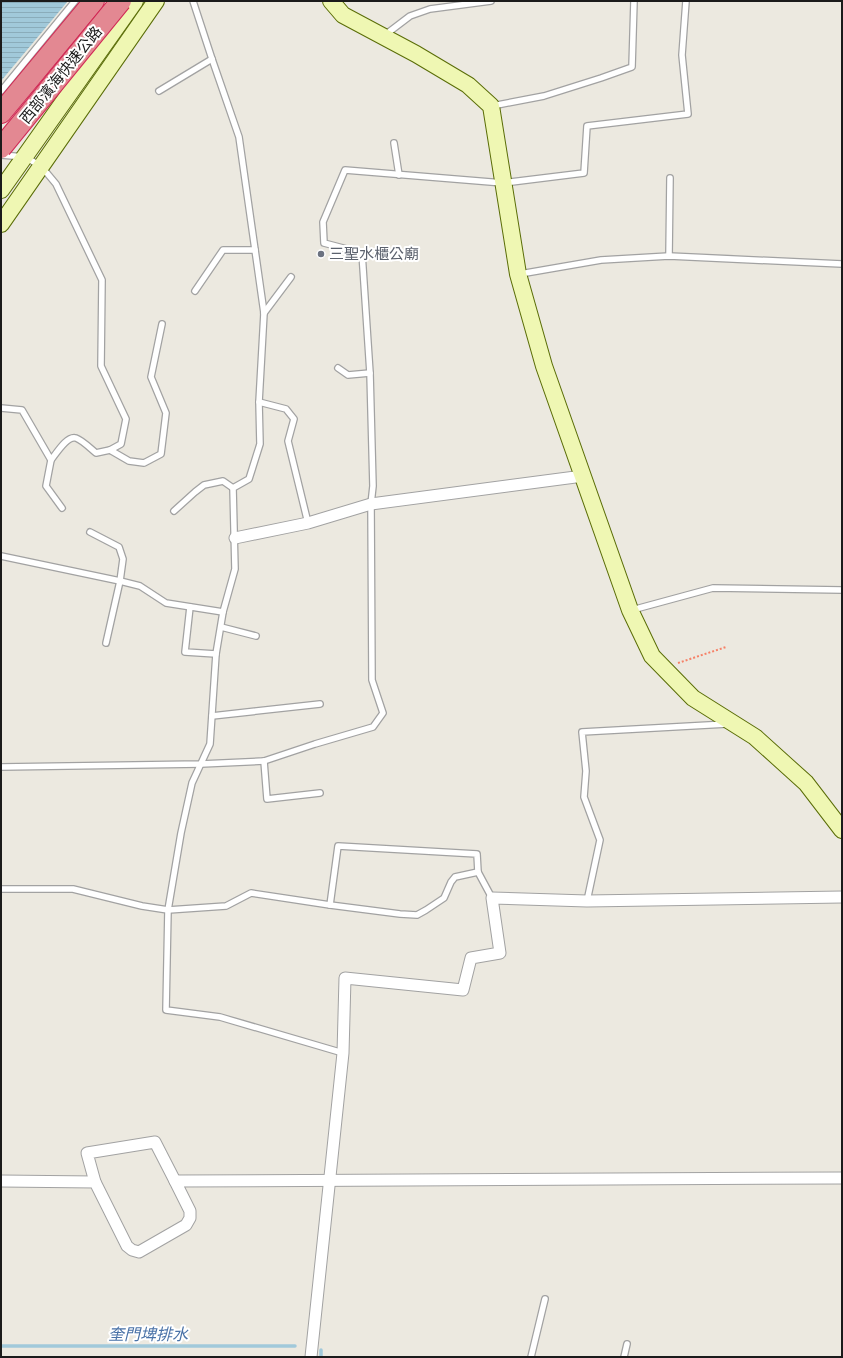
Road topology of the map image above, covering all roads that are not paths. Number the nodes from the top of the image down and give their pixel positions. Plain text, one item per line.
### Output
1 (75, 1) edge
2 (136, 1) edge
3 (156, 1) edge
4 (193, 1) edge
5 (331, 1) edge
6 (492, 1) edge
7 (634, 1) edge
8 (686, 1) edge
9 (106, 4) edge
10 (121, 21) junction
11 (383, 36) junction
12 (212, 59) junction
13 (1, 91) edge
14 (159, 91) dead end
15 (491, 106) junction
16 (1, 114) edge
17 (394, 142) dead end
18 (1, 148) edge
19 (1, 155) edge
20 (25, 157) junction
21 (41, 166) junction
22 (399, 174) junction
23 (670, 178) dead end
24 (503, 183) junction
25 (1, 190) edge
26 (1, 224) edge
27 (255, 250) junction
28 (669, 256) junction
29 (842, 264) edge
30 (518, 274) junction
31 (291, 276) dead end
32 (195, 291) dead end
33 (264, 313) junction
34 (162, 324) dead end
35 (338, 368) dead end
36 (370, 373) junction
37 (259, 402) junction
38 (1, 408) edge
39 (110, 450) junction
40 (51, 460) junction
41 (583, 476) junction
42 (233, 488) junction
43 (371, 504) junction
44 (62, 508) dead end
45 (174, 511) dead end
46 (308, 523) junction
47 (90, 532) dead end
48 (235, 538) junction
49 (1, 556) edge
50 (120, 581) junction
51 (842, 590) edge
52 (190, 607) junction
53 (630, 610) junction
54 (223, 612) junction
55 (221, 627) junction
56 (256, 636) dead end
57 (106, 642) dead end
58 (216, 654) junction
59 (320, 704) dead end
60 (212, 716) junction
61 (734, 724) junction
62 (264, 760) junction
63 (201, 764) junction
64 (1, 767) edge
65 (320, 793) dead end
66 (842, 830) edge
67 (478, 872) junction
68 (1, 889) edge
69 (842, 897) edge
70 (492, 898) junction
71 (587, 901) junction
72 (330, 905) junction
73 (168, 910) junction
74 (343, 1054) junction
75 (842, 1178) edge
76 (330, 1180) junction
77 (1, 1181) edge
78 (175, 1181) junction
79 (95, 1182) junction
80 (545, 1299) dead end
81 (627, 1344) dead end
82 (310, 1357) edge
83 (531, 1357) edge
84 (624, 1357) edge

1 - 13 lane
2 - 10 street
3 - 21 street
4 - 12 lane
5 - 11 street
6 - 11 lane
7 - 15 lane
8 - 24 lane
9 - 10 lane
9 - 16 highway, 西部濱海快速公路
9 - 18 highway, 西部濱海快速公路, bridge
10 - 20 street
11 - 15 street
12 - 14 lane
12 - 27 lane
15 - 24 street
17 - 22 lane
19 - 20 lane
20 - 21 lane
20 - 25 street
21 - 26 street
21 - 39 lane
22 - 24 lane
22 - 36 lane
23 - 28 lane
24 - 30 street
27 - 32 lane
27 - 33 lane
28 - 29 lane
28 - 30 lane
30 - 41 street
31 - 33 lane
33 - 37 lane
34 - 39 lane
35 - 36 lane
36 - 43 lane
37 - 42 lane
37 - 46 lane
38 - 40 lane
39 - 40 lane
40 - 44 lane
41 - 43 street
41 - 53 street
42 - 45 lane
42 - 48 lane
43 - 46 street
43 - 62 lane
46 - 48 street
47 - 50 lane
48 - 54 lane
49 - 50 lane
50 - 52 lane
50 - 57 lane
51 - 53 lane
52 - 54 lane
52 - 58 lane
53 - 61 street
54 - 55 lane
55 - 56 lane
55 - 58 lane
58 - 60 lane
59 - 60 lane
60 - 63 lane
61 - 66 street
61 - 71 lane
62 - 63 lane
62 - 65 lane
63 - 64 lane
63 - 73 lane
67 - 70 lane
67 - 72 lane
67 - 72 lane
68 - 73 lane
69 - 71 street
70 - 71 street
70 - 74 street
72 - 73 lane
73 - 74 lane
74 - 76 street
75 - 76 street
76 - 78 street
76 - 82 street
77 - 79 street
78 - 79 street
78 - 79 street
80 - 83 lane
81 - 84 lane

